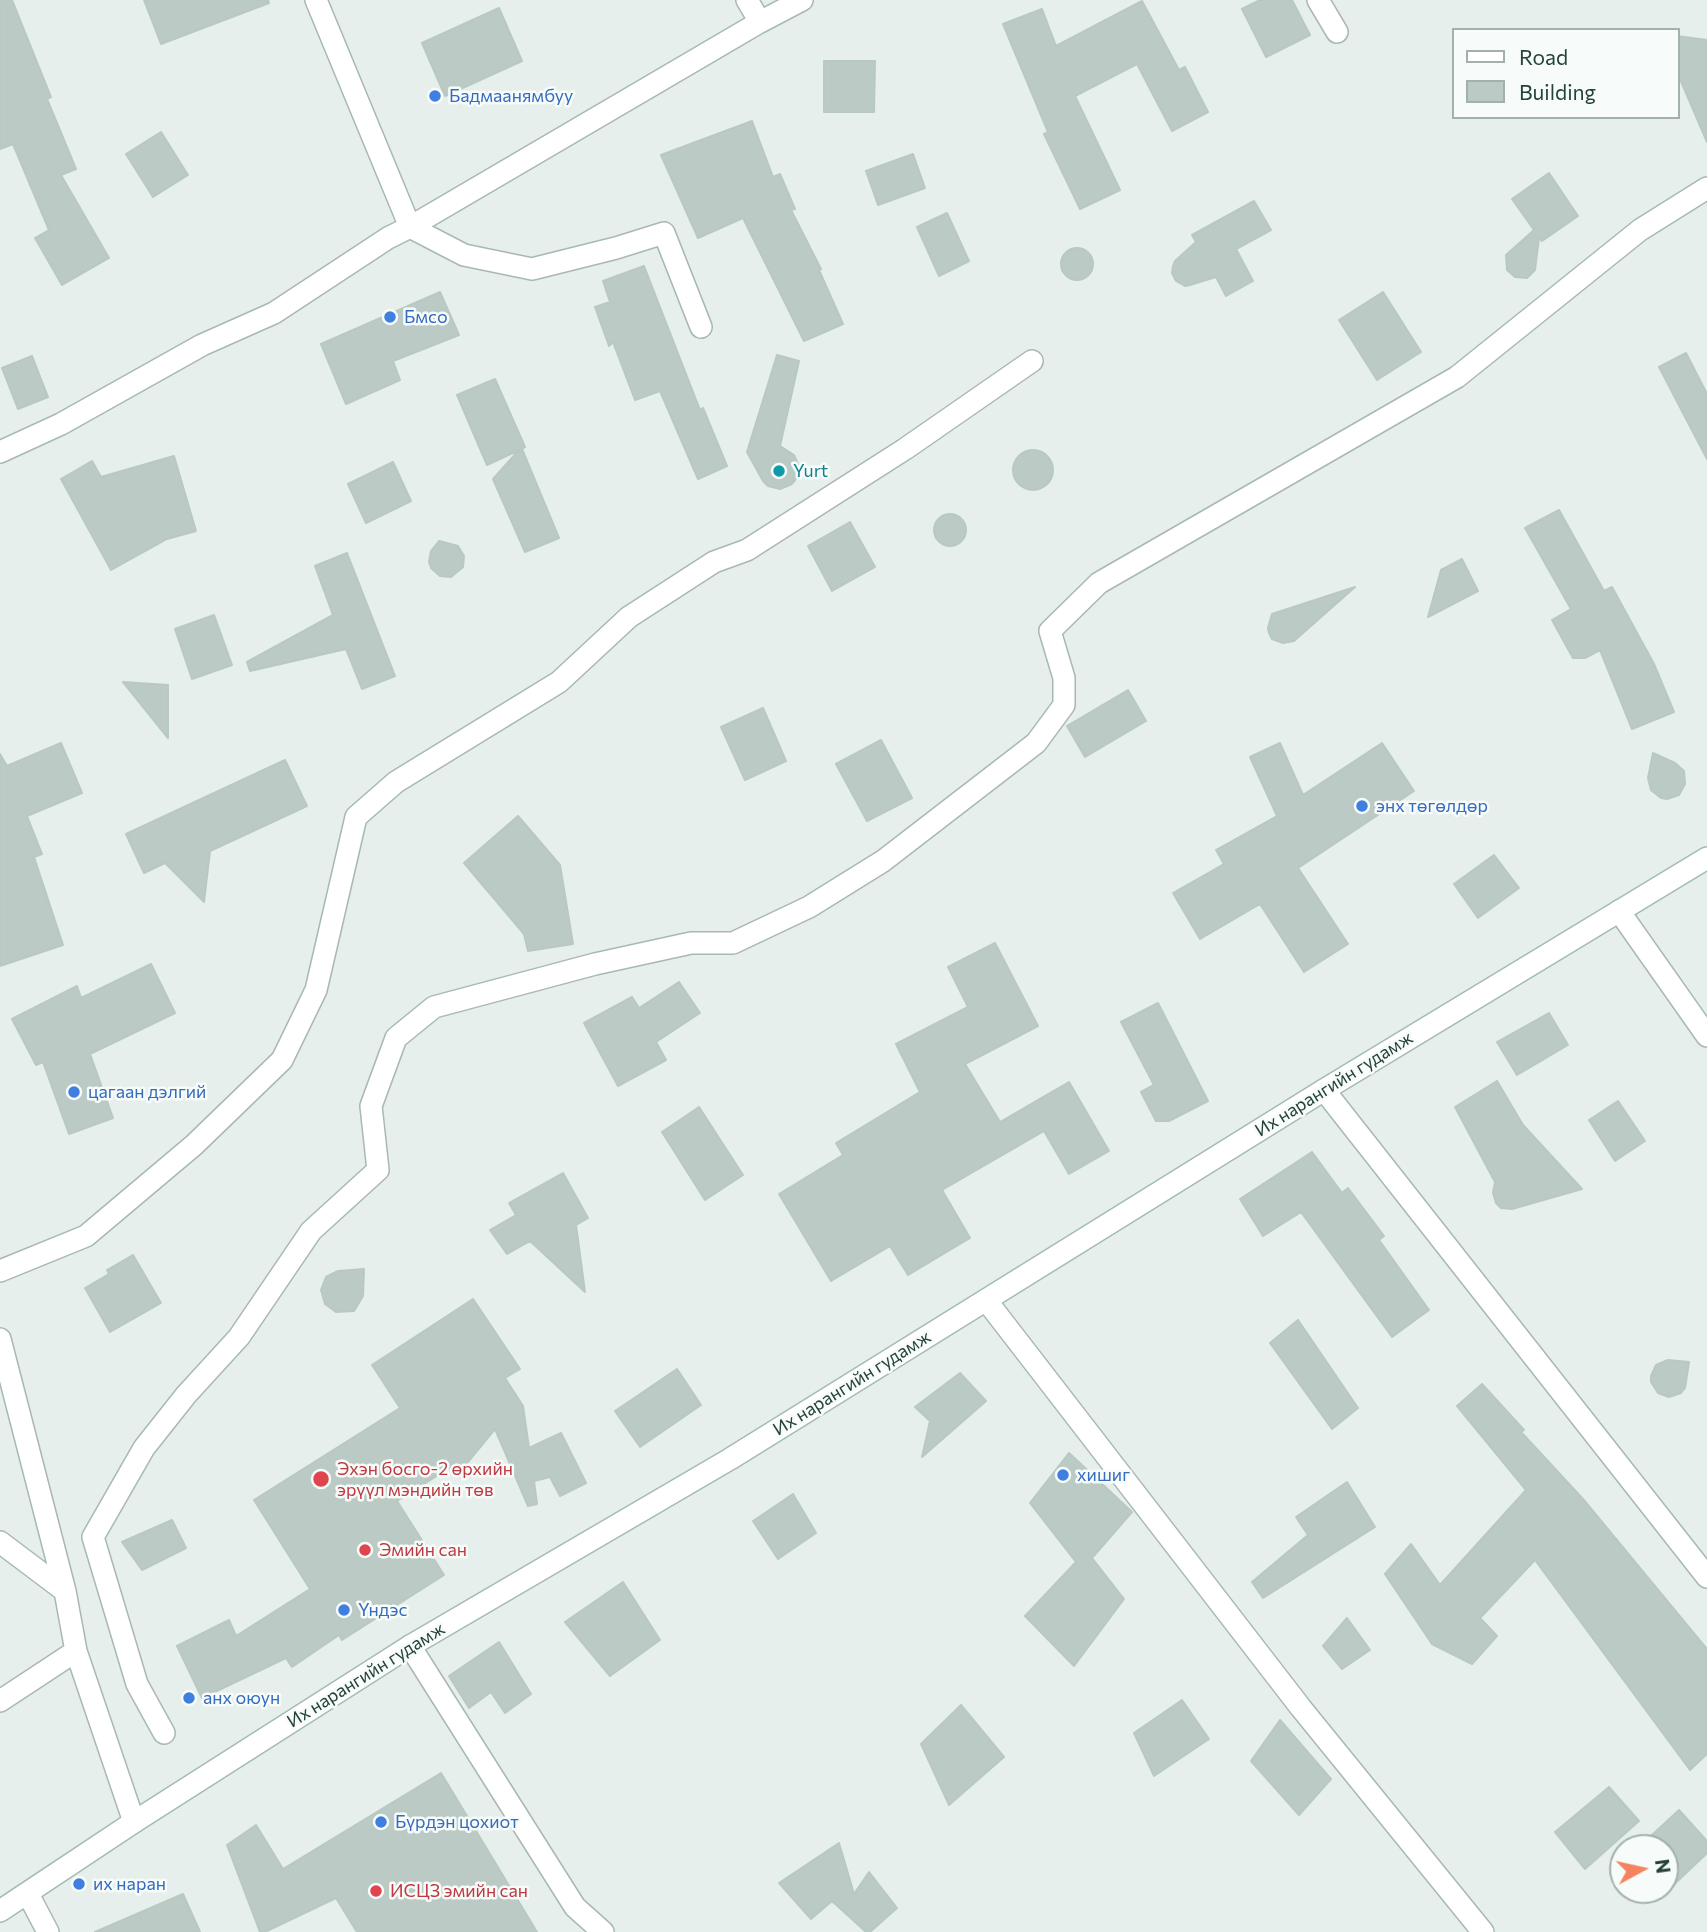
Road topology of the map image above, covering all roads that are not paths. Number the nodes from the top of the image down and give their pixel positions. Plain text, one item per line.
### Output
1 (316, 0) edge
2 (747, 0) edge
3 (802, 0) edge
4 (1318, 0) edge
5 (760, 22) junction
6 (1337, 32) dead end
7 (1707, 188) edge
8 (410, 228) junction
9 (701, 327) dead end
10 (1032, 361) dead end
11 (0, 453) edge
12 (1707, 858) edge
13 (1619, 911) junction
14 (1707, 1036) edge
15 (1324, 1090) junction
16 (0, 1271) edge
17 (986, 1300) junction
18 (0, 1339) edge
19 (0, 1542) edge
20 (1707, 1577) edge
21 (65, 1591) junction
22 (410, 1646) junction
23 (76, 1651) junction
24 (0, 1701) edge
25 (164, 1733) dead end
26 (134, 1822) junction
27 (28, 1894) junction
28 (0, 1911) edge
29 (48, 1932) edge
30 (603, 1932) edge
31 (1483, 1932) edge

1 - 8 street
2 - 5 street
3 - 5 street
4 - 6 street
5 - 8 street
7 - 25 street
8 - 9 street
8 - 11 street
10 - 16 street
12 - 13 street, Их нарангийн гудамж
13 - 14 street
13 - 15 street, Их нарангийн гудамж
15 - 17 street, Их нарангийн гудамж
15 - 20 street
17 - 22 street, Их нарангийн гудамж
17 - 31 street
18 - 21 street
19 - 21 street
21 - 23 street
22 - 26 street, Их нарангийн гудамж
22 - 30 street
23 - 24 street
23 - 26 street
26 - 27 street, Их нарангийн гудамж
27 - 28 street, Их нарангийн гудамж
27 - 29 street

